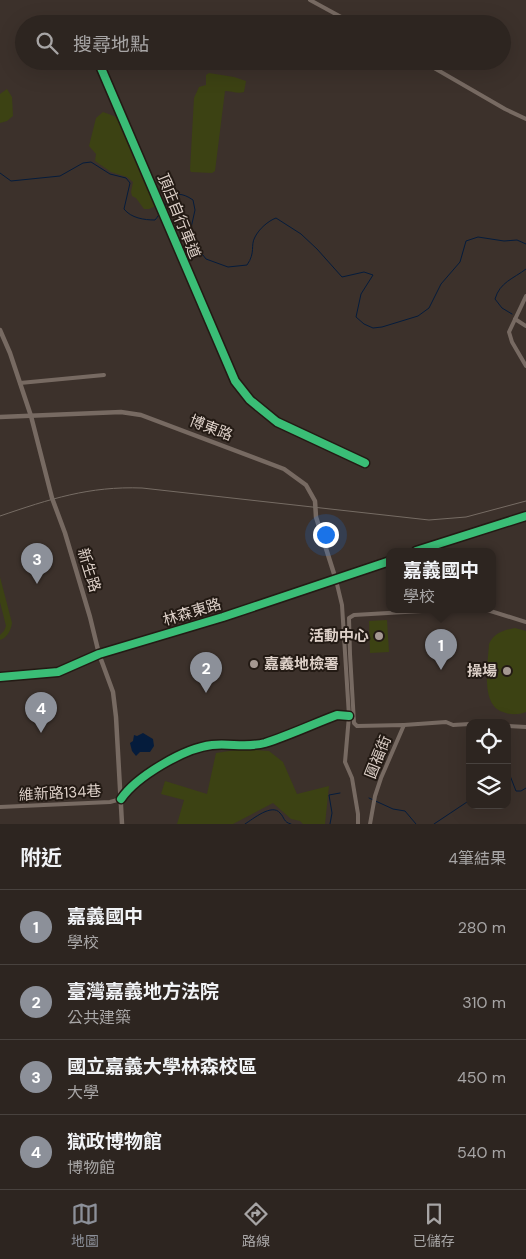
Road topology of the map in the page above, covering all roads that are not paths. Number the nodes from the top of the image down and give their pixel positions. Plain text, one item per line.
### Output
1 (310, 0) edge
2 (338, 15) edge
3 (438, 70) edge
4 (526, 119) edge
5 (526, 296) edge
6 (515, 319) junction
7 (526, 326) edge
8 (0, 330) edge
9 (526, 366) edge
10 (104, 375) dead end
11 (20, 383) junction
12 (31, 416) junction
13 (0, 417) edge
14 (526, 516) edge
15 (436, 544) junction
16 (425, 548) edge
17 (434, 548) edge
18 (386, 562) edge
19 (336, 580) junction
20 (386, 611) edge
21 (496, 613) edge
22 (526, 622) edge
23 (99, 654) junction
24 (0, 677) edge
25 (466, 724) edge
26 (404, 725) junction
27 (511, 726) edge
28 (526, 726) edge
29 (121, 800) junction
30 (0, 808) edge
31 (122, 824) edge
32 (358, 824) edge
33 (370, 824) edge

1 - 2 street
3 - 4 street
5 - 6 street
6 - 7 street
6 - 9 street
8 - 11 street, 新生路
10 - 11 street
11 - 12 street, 新生路
12 - 13 street, 博東路
12 - 19 street, 博東路
12 - 23 street, 新生路
14 - 15 main road
15 - 16 main road
15 - 17 street
18 - 19 main road, 林森東路
19 - 23 main road, 林森東路
19 - 32 street, 圓福街
20 - 26 street, 圓福街
21 - 22 street
23 - 24 main road, 林森東路
23 - 29 street, 新生路
25 - 26 street
26 - 33 street, 圓福街
27 - 28 street
29 - 30 street, 維新路134巷
29 - 31 street, 新生路

